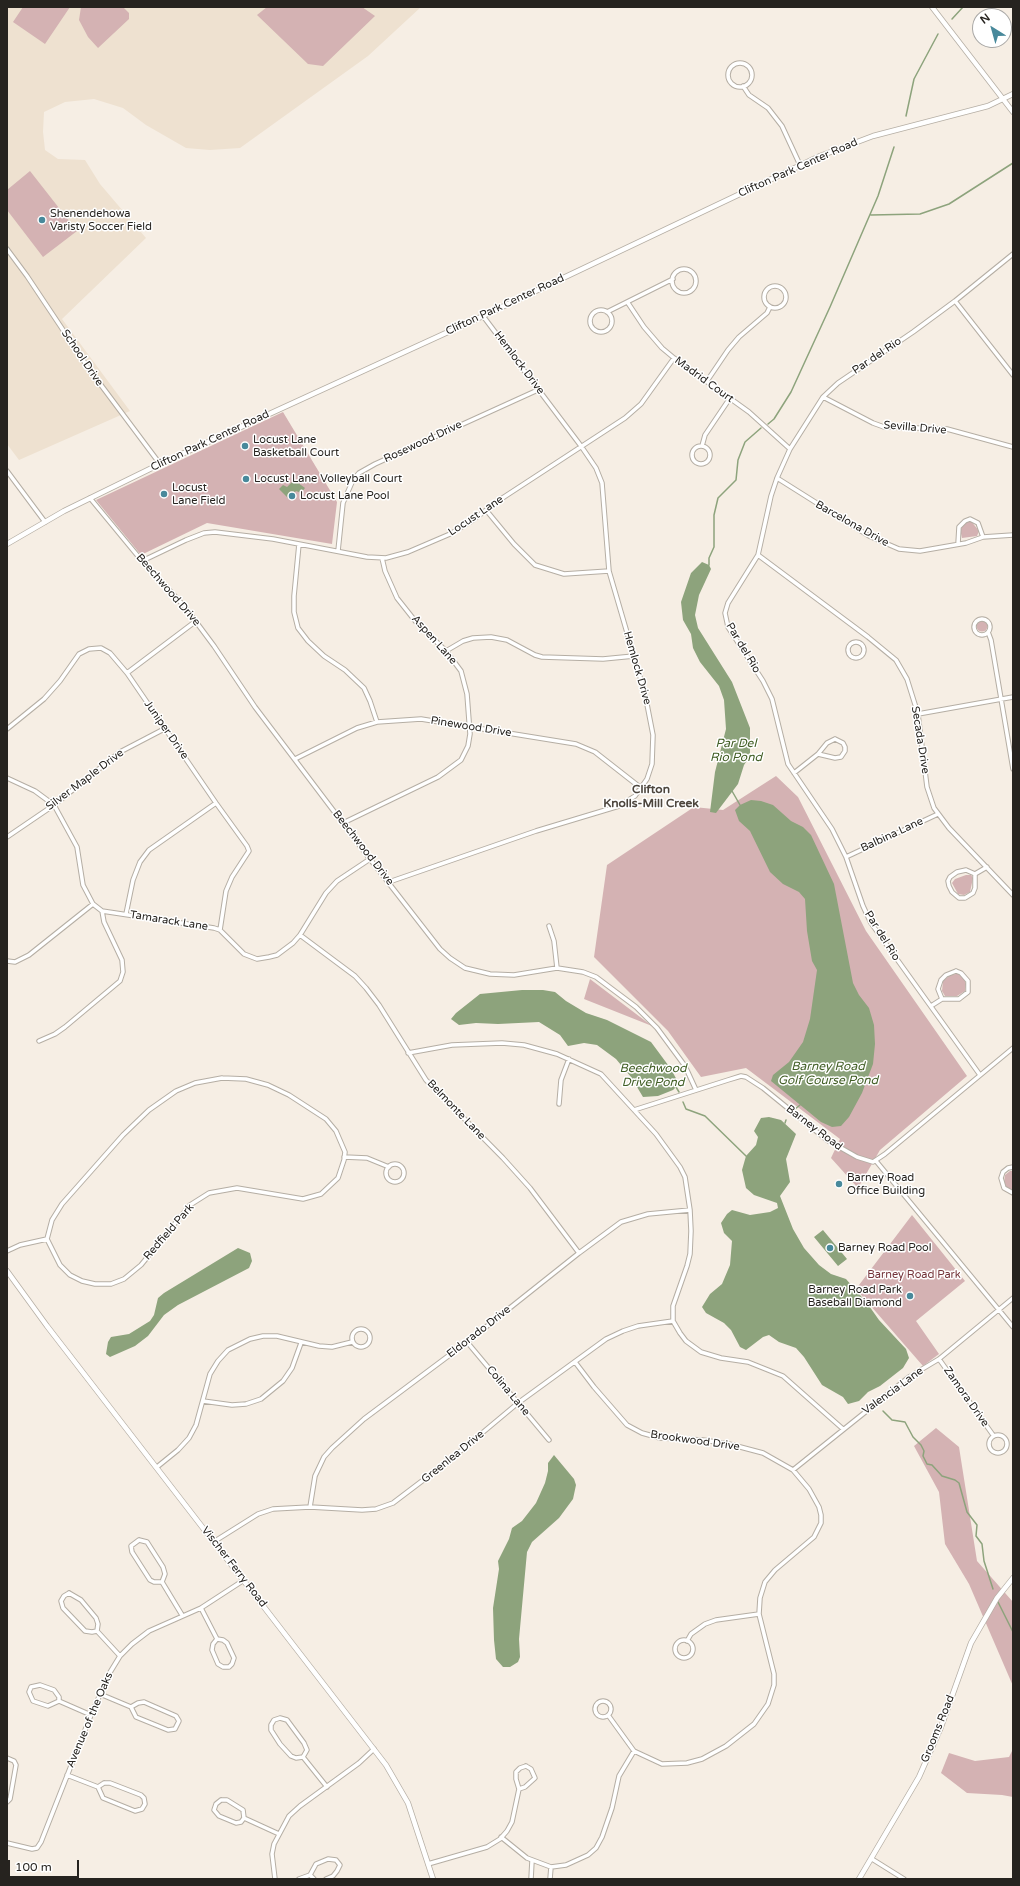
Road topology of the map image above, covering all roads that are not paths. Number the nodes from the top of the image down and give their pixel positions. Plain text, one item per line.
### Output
1 (932, 7) edge
2 (744, 86) junction
3 (1013, 94) edge
4 (1004, 100) junction
5 (1013, 112) edge
6 (800, 165) junction
7 (7, 249) edge
8 (1013, 254) edge
9 (673, 279) junction
10 (955, 302) junction
11 (628, 303) junction
12 (770, 307) junction
13 (607, 312) junction
14 (483, 316) junction
15 (674, 358) junction
16 (1013, 375) edge
17 (708, 381) junction
18 (540, 389) junction
19 (822, 397) junction
20 (730, 398) junction
21 (581, 446) junction
22 (702, 446) junction
23 (1013, 447) edge
24 (790, 449) junction
25 (160, 464) junction
26 (7, 471) edge
27 (777, 478) junction
28 (90, 498) junction
29 (486, 510) junction
30 (45, 522) junction
31 (1013, 535) edge
32 (983, 537) junction
33 (7, 544) edge
34 (299, 544) junction
35 (958, 544) junction
36 (338, 551) junction
37 (758, 555) junction
38 (382, 558) junction
39 (142, 561) junction
40 (609, 571) junction
41 (196, 621) junction
42 (988, 632) junction
43 (868, 637) junction
44 (862, 645) junction
45 (446, 652) junction
46 (634, 656) junction
47 (127, 673) junction
48 (1013, 697) edge
49 (1000, 700) junction
50 (918, 714) junction
51 (377, 722) junction
52 (469, 727) junction
53 (166, 728) junction
54 (7, 729) edge
55 (818, 754) junction
56 (295, 759) junction
57 (1013, 769) edge
58 (794, 773) junction
59 (7, 778) edge
60 (641, 788) junction
61 (216, 803) junction
62 (54, 805) junction
63 (938, 814) junction
64 (343, 823) junction
65 (7, 837) edge
66 (846, 857) junction
67 (370, 859) junction
68 (988, 867) junction
69 (975, 874) junction
70 (389, 882) junction
71 (1013, 895) edge
72 (93, 904) junction
73 (102, 911) junction
74 (126, 914) junction
75 (549, 926) dead end
76 (220, 930) junction
77 (300, 936) junction
78 (7, 961) edge
79 (557, 968) junction
80 (942, 999) junction
81 (931, 1006) junction
82 (39, 1041) dead end
83 (1013, 1048) edge
84 (408, 1053) junction
85 (569, 1059) junction
86 (980, 1075) junction
87 (696, 1090) junction
88 (559, 1104) dead end
89 (634, 1110) junction
90 (344, 1157) junction
91 (876, 1161) junction
92 (389, 1167) junction
93 (1013, 1167) edge
94 (1013, 1193) edge
95 (690, 1210) junction
96 (47, 1239) junction
97 (7, 1251) edge
98 (579, 1253) junction
99 (7, 1271) edge
100 (1013, 1298) edge
101 (998, 1310) junction
102 (673, 1321) junction
103 (1013, 1326) edge
104 (352, 1342) junction
105 (467, 1342) junction
106 (301, 1343) junction
107 (940, 1359) junction
108 (575, 1362) junction
109 (203, 1400) junction
110 (518, 1403) junction
111 (843, 1428) junction
112 (993, 1436) junction
113 (549, 1440) dead end
114 (157, 1467) junction
115 (793, 1470) junction
116 (310, 1507) junction
117 (215, 1541) junction
118 (1013, 1578) edge
119 (244, 1580) junction
120 (162, 1582) junction
121 (201, 1608) junction
122 (759, 1614) junction
123 (182, 1615) junction
124 (97, 1631) junction
125 (217, 1639) junction
126 (687, 1641) junction
127 (120, 1656) junction
128 (100, 1694) junction
129 (59, 1701) junction
130 (132, 1706) junction
131 (608, 1714) junction
132 (91, 1715) junction
133 (374, 1749) junction
134 (634, 1751) junction
135 (7, 1758) edge
136 (303, 1758) junction
137 (67, 1775) junction
138 (98, 1787) junction
139 (327, 1787) junction
140 (519, 1788) junction
141 (7, 1802) edge
142 (244, 1818) junction
143 (279, 1834) junction
144 (501, 1837) junction
145 (7, 1843) edge
146 (872, 1859) junction
147 (532, 1861) junction
148 (428, 1864) junction
149 (552, 1866) junction
150 (310, 1875) junction
151 (275, 1879) edge
152 (299, 1879) edge
153 (314, 1879) edge
154 (326, 1879) edge
155 (432, 1879) edge
156 (531, 1879) edge
157 (550, 1879) edge
158 (859, 1879) edge
159 (904, 1879) edge

1 - 4 street
2 - 2 street
2 - 6 street
3 - 4 street, Clifton Park Center Road
4 - 5 street
4 - 6 street, Clifton Park Center Road
6 - 14 street, Clifton Park Center Road
7 - 25 street, School Drive
8 - 10 street, Par del Rio
9 - 9 street
9 - 11 street
10 - 16 street
10 - 19 street, Par del Rio
11 - 13 street
11 - 15 street, Madrid Court
12 - 12 street
12 - 17 street
13 - 13 street
14 - 18 street, Hemlock Drive
14 - 25 street, Clifton Park Center Road
15 - 17 street, Madrid Court
15 - 21 street, Locust Lane
17 - 20 street, Madrid Court
18 - 21 street, Hemlock Drive
18 - 36 street, Rosewood Drive
19 - 23 street, Sevilla Drive
19 - 24 street, Par del Rio
20 - 22 street
20 - 24 street, Madrid Court
21 - 29 street, Locust Lane
21 - 40 street, Hemlock Drive
22 - 22 street
24 - 27 street, Par del Rio
25 - 28 street, Clifton Park Center Road
26 - 30 street
27 - 35 street, Barcelona Drive
27 - 37 street, Par del Rio
28 - 30 street, Clifton Park Center Road
28 - 39 street, Beechwood Drive
29 - 38 street, Locust Lane
29 - 40 street
30 - 33 street, Clifton Park Center Road
31 - 32 street, Barcelona Drive
32 - 35 street, Barcelona Drive
32 - 35 street
34 - 36 street, Locust Lane
34 - 39 street, Locust Lane
34 - 51 street
36 - 38 street, Locust Lane
37 - 43 street, Secada Drive
37 - 58 street, Par del Rio
38 - 45 street, Aspen Lane
39 - 41 street, Beechwood Drive
40 - 46 street, Hemlock Drive
41 - 47 street
41 - 56 street, Beechwood Drive
42 - 42 street
42 - 49 street
43 - 44 street
43 - 50 street, Secada Drive
44 - 44 street
45 - 46 street
45 - 52 street, Aspen Lane
46 - 60 street, Hemlock Drive
47 - 53 street, Juniper Drive
47 - 54 street, Juniper Drive
48 - 49 street
49 - 50 street
49 - 57 street
50 - 63 street, Secada Drive
51 - 52 street, Pinewood Drive
51 - 56 street, Pinewood Drive
52 - 60 street, Pinewood Drive
52 - 64 street, Aspen Lane
53 - 61 street, Juniper Drive
53 - 62 street, Silver Maple Drive
55 - 55 street
55 - 58 street
56 - 64 street, Beechwood Drive
58 - 66 street, Par del Rio
59 - 62 street
60 - 70 street, Hemlock Drive
61 - 74 street
61 - 76 street, Juniper Drive
62 - 65 street, Silver Maple Drive
62 - 72 street
63 - 66 street, Balbina Lane
63 - 68 street, Secada Drive
64 - 67 street, Beechwood Drive
66 - 81 street, Par del Rio
67 - 70 street, Beechwood Drive
67 - 77 street, Tamarack Lane
68 - 69 street
68 - 71 street, Secada Drive
69 - 69 street
70 - 79 street, Beechwood Drive
72 - 73 street
72 - 78 street
73 - 74 street, Tamarack Lane
73 - 82 street
74 - 76 street, Tamarack Lane
75 - 79 street
76 - 77 street, Tamarack Lane
77 - 84 street, Belmonte Lane
79 - 87 street, Beechwood Drive
80 - 80 street
80 - 81 street
81 - 86 street, Par del Rio
83 - 86 street
84 - 85 street
84 - 98 street, Belmonte Lane
85 - 88 street
85 - 89 street
86 - 91 street
87 - 89 street, Barney Road
87 - 91 street, Barney Road
89 - 95 street
90 - 92 street
90 - 96 street, Redfield Park
90 - 96 street
91 - 101 street
92 - 92 street
93 - 94 street
95 - 98 street, Eldorado Drive
95 - 102 street
96 - 97 street
98 - 105 street, Eldorado Drive
99 - 114 street, Vischer Ferry Road
100 - 101 street, Valencia Lane
101 - 103 street
101 - 107 street, Valencia Lane
102 - 108 street, Greenlea Drive
102 - 111 street
104 - 104 street
104 - 106 street
105 - 110 street, Colina Lane
105 - 116 street, Eldorado Drive
106 - 109 street
106 - 109 street
107 - 111 street, Valencia Lane
107 - 112 street, Zamora Drive
108 - 110 street, Greenlea Drive
108 - 115 street, Brookwood Drive
109 - 114 street
110 - 113 street, Colina Lane
110 - 116 street, Greenlea Drive
111 - 115 street, Valencia Lane
112 - 112 street
114 - 117 street, Vischer Ferry Road
115 - 122 street
116 - 117 street, Greenlea Drive
117 - 119 street, Vischer Ferry Road
118 - 146 street, Grooms Road
119 - 121 street, Avenue of the Oaks
119 - 133 street, Vischer Ferry Road
120 - 120 street
120 - 123 street
121 - 123 street, Avenue of the Oaks
121 - 125 street
122 - 126 street
122 - 134 street
123 - 127 street, Avenue of the Oaks
124 - 124 street
124 - 127 street
125 - 125 street
126 - 126 street
127 - 128 street, Avenue of the Oaks
128 - 130 street
128 - 132 street, Avenue of the Oaks
129 - 129 street
129 - 132 street
130 - 130 street
131 - 131 street
131 - 134 street
132 - 137 street, Avenue of the Oaks
133 - 139 street
133 - 148 street, Vischer Ferry Road
134 - 149 street
135 - 141 street
136 - 136 street
136 - 139 street
137 - 138 street
137 - 145 street, Avenue of the Oaks
138 - 138 street
139 - 143 street
140 - 140 street
140 - 144 street
142 - 142 street
142 - 143 street
143 - 151 street
144 - 147 street
144 - 148 street
146 - 158 street, Grooms Road
146 - 159 street
147 - 149 street
147 - 156 street
148 - 155 street, Vischer Ferry Road
149 - 157 street
150 - 152 street
150 - 153 street
150 - 154 street

